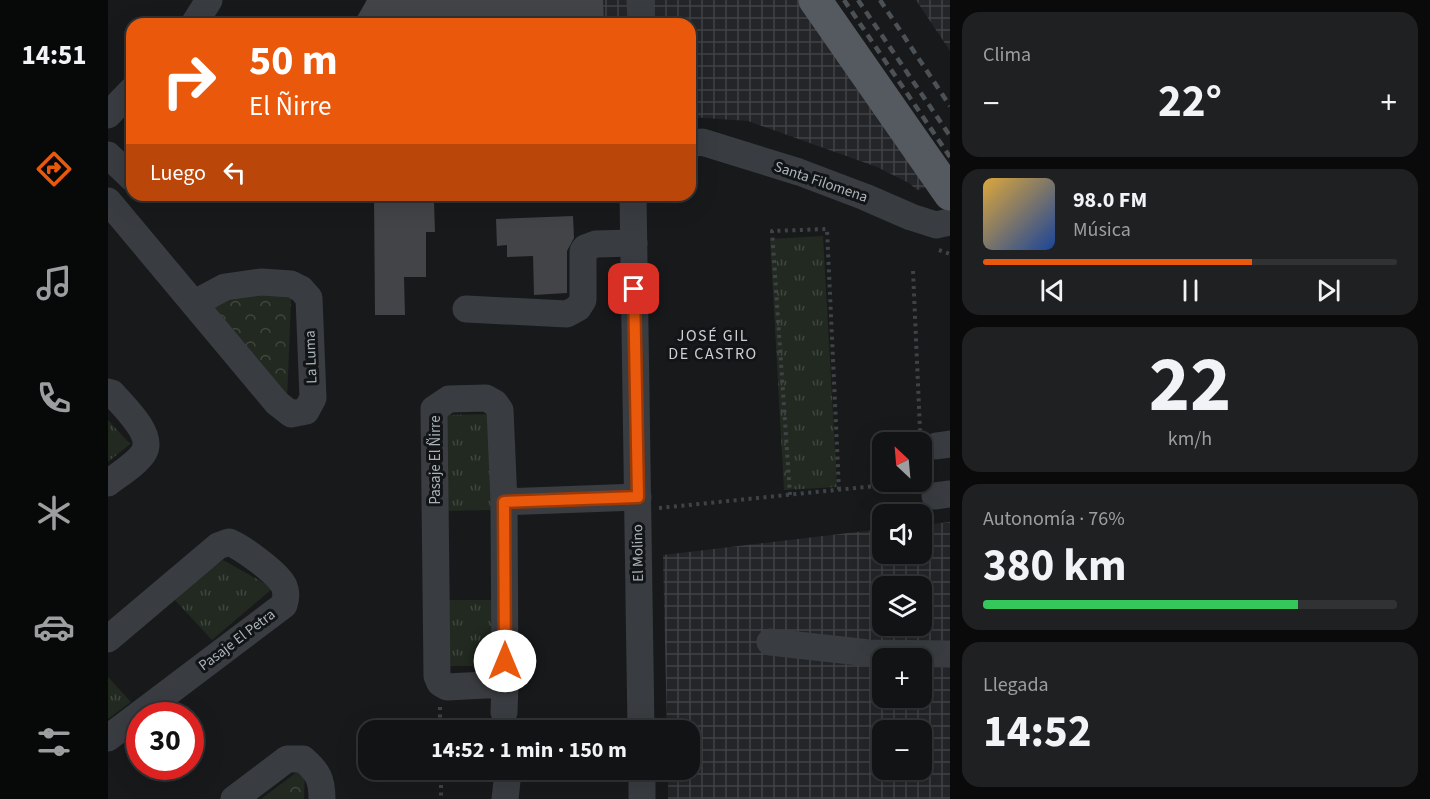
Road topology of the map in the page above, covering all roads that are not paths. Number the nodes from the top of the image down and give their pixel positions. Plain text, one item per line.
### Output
1 (640, 0) edge
2 (815, 0) edge
3 (640, 18) edge
4 (126, 96) edge
5 (108, 115) edge
6 (696, 142) edge
7 (108, 156) edge
8 (126, 172) edge
9 (126, 182) edge
10 (950, 194) edge
11 (108, 196) edge
12 (108, 201) edge
13 (633, 201) edge
14 (950, 222) edge
15 (634, 243) junction
16 (195, 303) junction
17 (466, 309) dead end
18 (108, 392) edge
19 (108, 483) edge
20 (504, 502) junction
21 (638, 504) junction
22 (108, 639) edge
23 (770, 642) dead end
24 (950, 654) edge
25 (505, 684) junction
26 (504, 712) dead end
27 (641, 720) edge
28 (108, 738) edge
29 (507, 780) edge
30 (642, 780) edge
31 (234, 799) edge
32 (322, 799) edge
33 (505, 799) edge
34 (642, 799) edge

1 - 3 street
2 - 10 main road
4 - 5 street
6 - 14 street, Santa Filomena
7 - 8 street
9 - 11 street
12 - 16 street, La Luma
13 - 15 street, El Molino
15 - 17 street
15 - 21 street, El Molino
16 - 16 street, La Luma
18 - 19 street
20 - 21 street
20 - 25 street, Pasaje El Ñirre
20 - 25 street, Pasaje El Ñirre
21 - 27 street, El Molino
22 - 28 street, Pasaje El Petra
23 - 24 street
25 - 26 street, Pasaje El Ñirre
29 - 33 street
30 - 34 street
31 - 32 street

